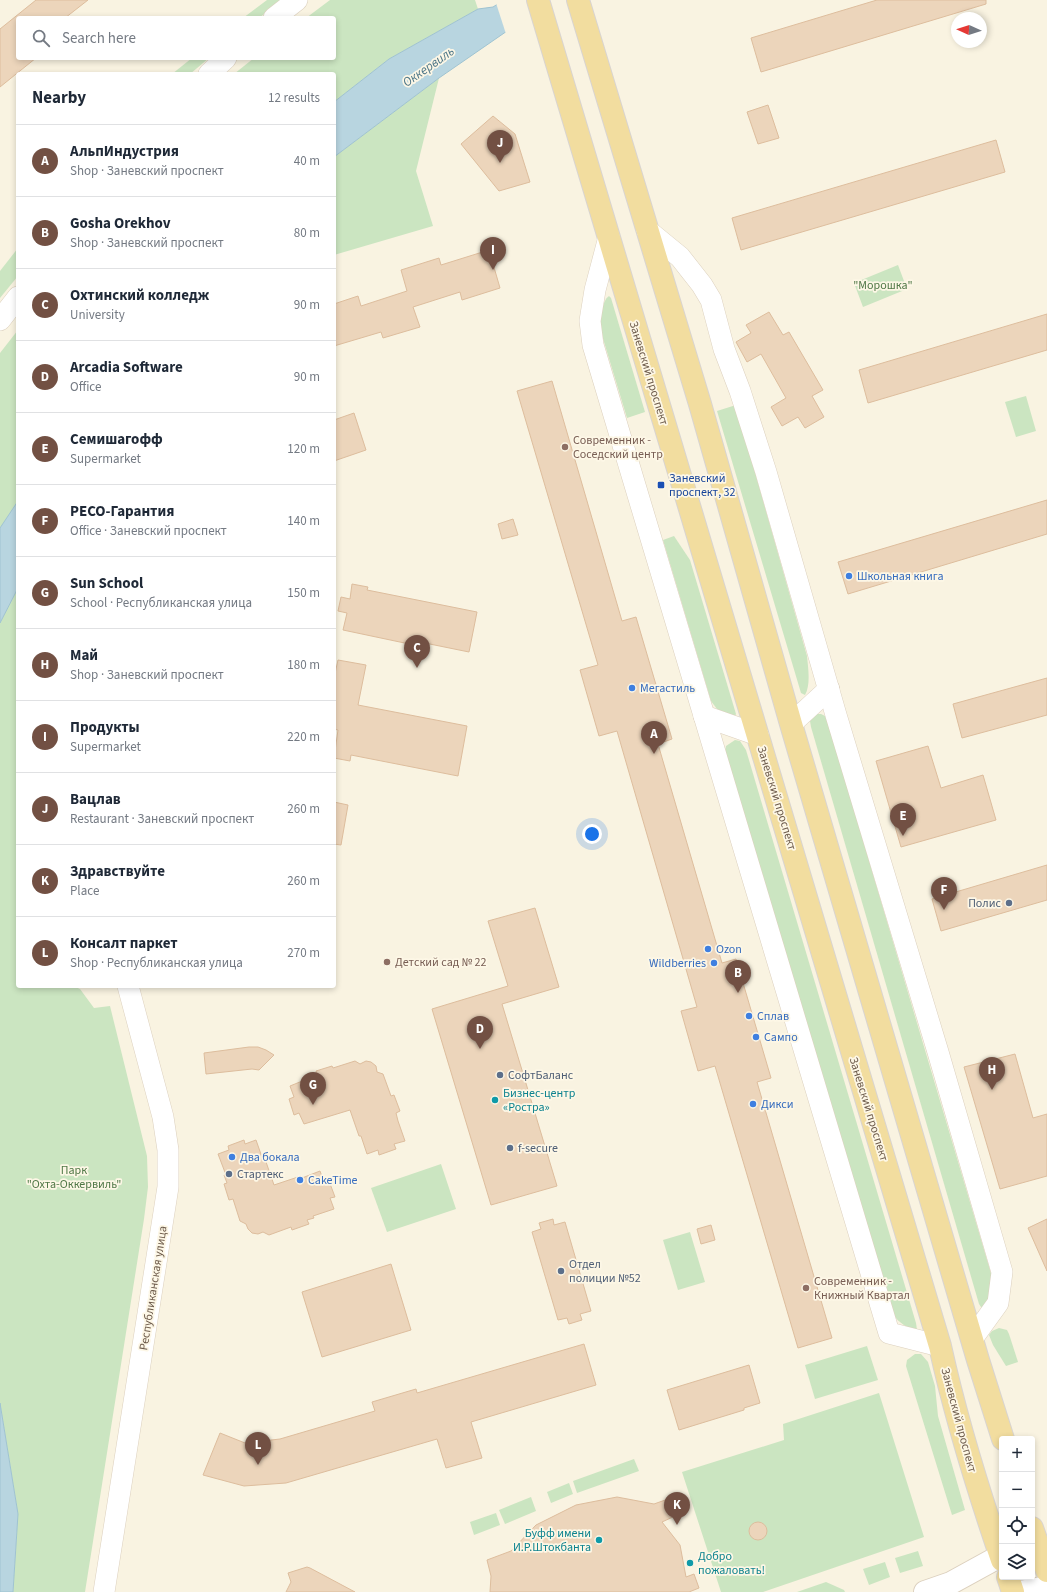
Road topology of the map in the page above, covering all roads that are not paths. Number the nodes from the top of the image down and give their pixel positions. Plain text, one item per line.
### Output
1 (297, 0) edge
2 (538, 0) edge
3 (580, 7) edge
4 (277, 16) edge
5 (224, 60) edge
6 (211, 72) edge
7 (647, 230) junction
8 (609, 237) junction
9 (16, 300) edge
10 (0, 320) edge
11 (828, 689) junction
12 (704, 716) junction
13 (791, 724) junction
14 (758, 735) junction
15 (129, 988) edge
16 (972, 1339) junction
17 (940, 1346) junction
18 (1002, 1436) edge
19 (1036, 1532) edge
20 (999, 1551) edge
21 (999, 1558) edge
22 (1047, 1571) edge
23 (1009, 1580) edge
24 (1047, 1587) edge
25 (104, 1592) edge
26 (925, 1592) edge
27 (1013, 1592) edge
28 (1020, 1592) edge

1 - 4 street
2 - 8 main road, Заневский проспект
3 - 7 main road
5 - 6 street
7 - 11 street
7 - 13 main road
8 - 12 street
8 - 14 main road, Заневский проспект
9 - 10 street
11 - 13 street
11 - 16 street
12 - 14 street
12 - 17 street
13 - 16 main road
14 - 17 main road, Заневский проспект
15 - 25 street, Республиканская улица
16 - 18 main road
17 - 20 main road, Заневский проспект
19 - 22 main road
21 - 26 street
23 - 27 main road
24 - 28 street

